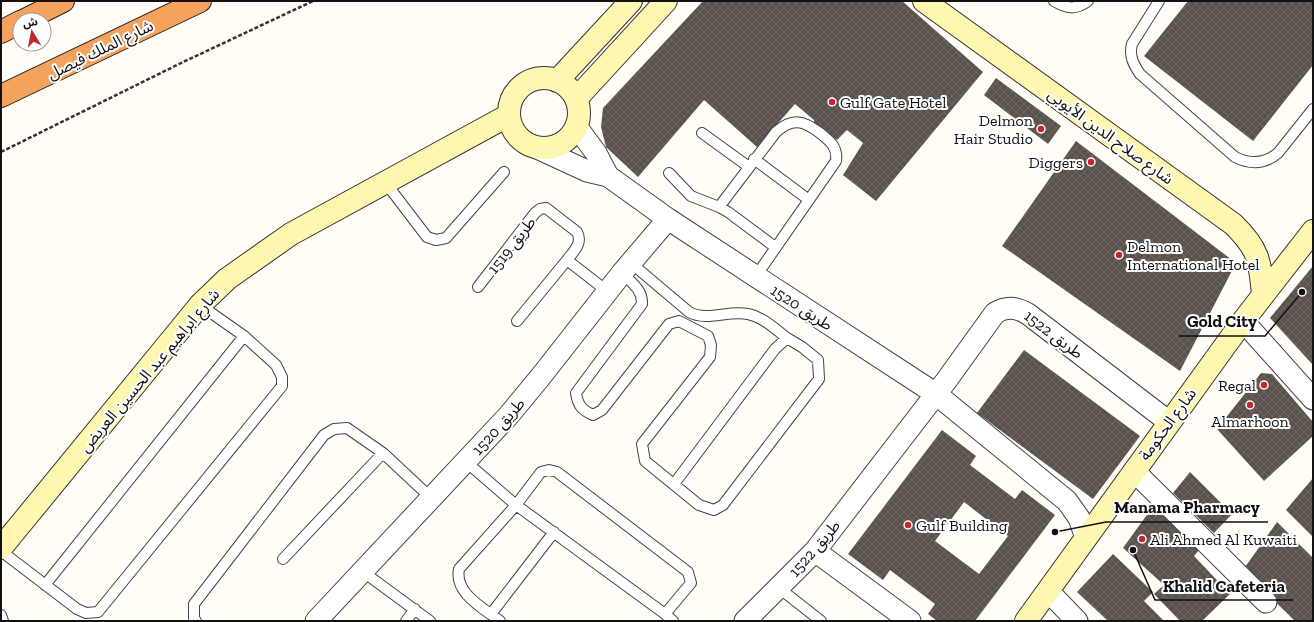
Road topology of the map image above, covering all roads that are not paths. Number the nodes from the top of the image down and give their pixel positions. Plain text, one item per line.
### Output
1 (63, 1) edge
2 (200, 1) edge
3 (631, 1) edge
4 (666, 1) edge
5 (924, 1) edge
6 (1054, 1) edge
7 (1088, 1) edge
8 (1156, 2) edge
9 (41, 12) edge
10 (12, 26) edge
11 (1, 32) edge
12 (556, 81) junction
13 (1, 96) edge
14 (576, 99) junction
15 (1313, 109) edge
16 (509, 115) junction
17 (576, 126) junction
18 (702, 133) dead end
19 (535, 147) junction
20 (752, 163) junction
21 (504, 172) dead end
22 (670, 173) dead end
23 (608, 176) junction
24 (385, 182) junction
25 (809, 200) junction
26 (719, 207) junction
27 (668, 219) junction
28 (1313, 231) edge
29 (775, 247) junction
30 (567, 260) junction
31 (626, 268) junction
32 (756, 276) junction
33 (478, 287) dead end
34 (607, 292) junction
35 (1263, 295) junction
36 (200, 305) junction
37 (517, 320) dead end
38 (1243, 321) junction
39 (244, 336) junction
40 (787, 338) junction
41 (936, 394) junction
42 (1313, 399) edge
43 (1169, 422) junction
44 (383, 453) junction
45 (465, 461) junction
46 (1134, 471) junction
47 (674, 484) junction
48 (430, 497) junction
49 (516, 505) junction
50 (554, 532) junction
51 (1086, 538) junction
52 (1, 549) edge
53 (815, 551) junction
54 (283, 559) dead end
55 (362, 571) junction
56 (45, 585) junction
57 (779, 588) junction
58 (1048, 591) junction
59 (1266, 602) dead end
60 (415, 609) junction
61 (491, 614) junction
62 (665, 614) junction
63 (1, 616) edge
64 (3, 621) edge
65 (196, 621) edge
66 (316, 621) edge
67 (406, 621) edge
68 (430, 621) edge
69 (500, 621) edge
70 (673, 621) edge
71 (745, 621) edge
72 (821, 621) edge
73 (910, 621) edge
74 (1026, 621) edge
75 (1077, 621) edge

1 - 9 highway
2 - 13 highway, شارع الملك فيصل
3 - 12 street
4 - 14 street
5 - 35 street, شارع صلاح الدين الأيوبي
6 - 7 lane
8 - 15 lane
10 - 11 highway
12 - 14 street
12 - 16 street
14 - 17 street
16 - 19 street
16 - 24 street, شارع ابراهيم عبد الحسين العريض
17 - 19 street
17 - 23 street, طريق 1520
18 - 20 lane
19 - 23 street, طريق 1520
20 - 25 lane
20 - 25 lane
20 - 26 lane
21 - 24 lane
22 - 26 lane
23 - 27 street, طريق 1520
24 - 36 street, شارع ابراهيم عبد الحسين العريض
25 - 29 lane
26 - 29 lane
27 - 31 street, طريق 1520
27 - 32 street, طريق 1520
28 - 35 street, شارع الحكومة
29 - 32 lane
30 - 33 lane, طريق 1519
30 - 34 lane
30 - 37 lane
31 - 34 street, طريق 1520
31 - 40 lane
31 - 47 lane
32 - 41 street, طريق 1520
34 - 45 street, طريق 1520
35 - 38 street, شارع الحكومة
36 - 39 lane
36 - 52 street, شارع ابراهيم عبد الحسين العريض
38 - 42 street
38 - 43 street, شارع الحكومة
39 - 56 lane
39 - 56 lane
40 - 47 lane
40 - 47 lane
41 - 43 street, طريق 1522
41 - 51 street
41 - 53 street, طريق 1522
43 - 46 street, شارع الحكومة
44 - 48 lane
44 - 54 lane
44 - 65 lane
45 - 48 street, طريق 1520
45 - 49 lane
46 - 51 street, شارع الحكومة
46 - 59 street
48 - 55 street, طريق 1520
49 - 50 lane
49 - 61 lane
49 - 62 lane
50 - 61 lane
50 - 62 lane
51 - 58 street, شارع الحكومة
52 - 56 lane
53 - 57 street, طريق 1522
53 - 73 street
55 - 60 lane
55 - 66 street, طريق 1520
57 - 71 street, طريق 1522
57 - 72 lane
58 - 74 street, شارع الحكومة
58 - 75 street
60 - 67 lane
60 - 68 lane
61 - 69 lane
62 - 70 lane
63 - 64 lane

